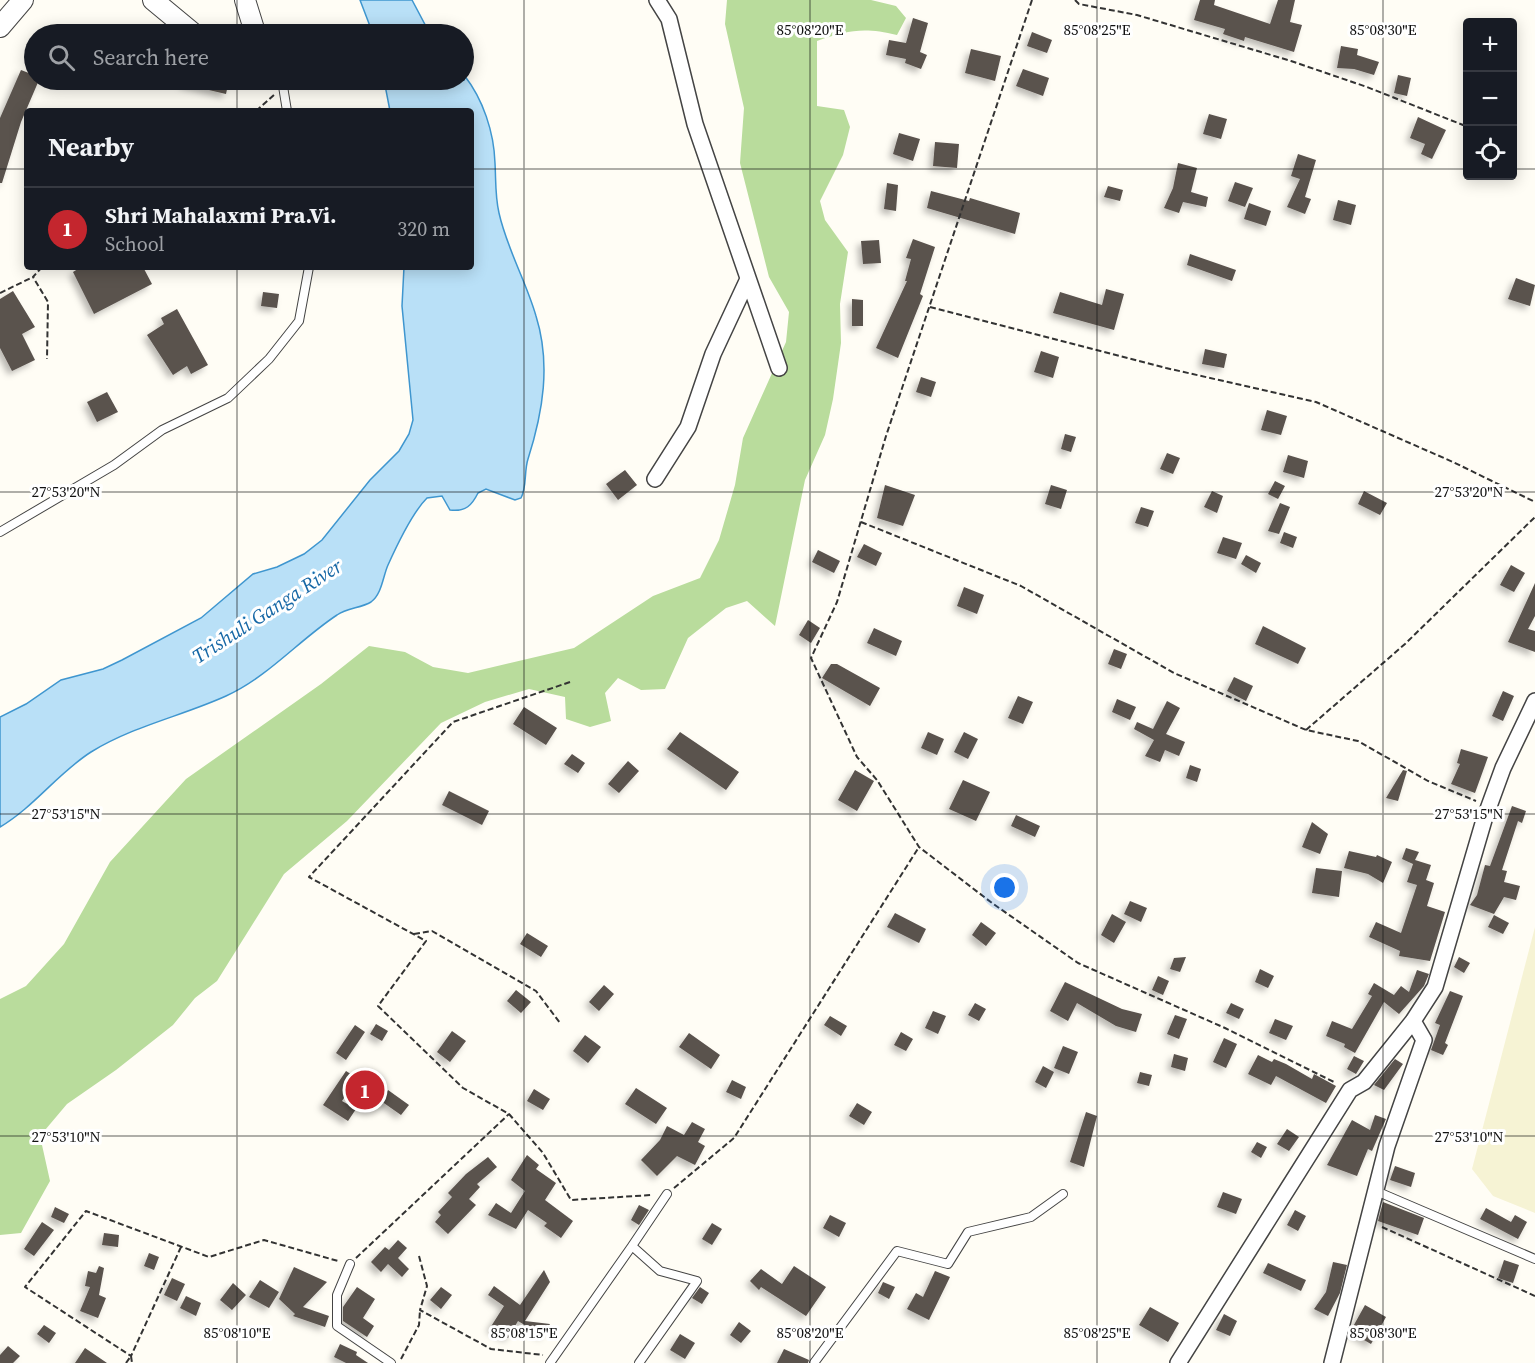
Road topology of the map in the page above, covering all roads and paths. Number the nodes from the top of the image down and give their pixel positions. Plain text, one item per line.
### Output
1 (23, 0) edge
2 (153, 0) edge
3 (245, 0) edge
4 (657, 0) edge
5 (1032, 0) edge
6 (1075, 0) edge
7 (182, 24) edge
8 (252, 24) edge
9 (0, 27) edge
10 (276, 90) edge
11 (283, 90) edge
12 (259, 108) edge
13 (286, 108) edge
14 (1464, 126) edge
15 (40, 270) edge
16 (308, 270) edge
17 (33, 278) junction
18 (748, 279) junction
19 (0, 293) edge
20 (930, 307) junction
21 (47, 359) dead end
22 (778, 368) dead end
23 (655, 479) dead end
24 (1535, 502) edge
25 (1535, 517) edge
26 (861, 522) junction
27 (0, 532) edge
28 (570, 682) dead end
29 (1535, 702) edge
30 (1306, 730) junction
31 (1490, 806) junction
32 (919, 847) junction
33 (414, 934) junction
34 (1413, 1020) junction
35 (560, 1023) dead end
36 (1350, 1090) junction
37 (509, 1114) junction
38 (1376, 1191) junction
39 (667, 1194) junction
40 (1063, 1194) dead end
41 (1369, 1220) junction
42 (632, 1246) junction
43 (181, 1247) junction
44 (419, 1256) dead end
45 (1535, 1259) edge
46 (350, 1264) junction
47 (1535, 1296) edge
48 (420, 1310) junction
49 (130, 1356) junction
50 (552, 1360) edge
51 (126, 1363) edge
52 (132, 1363) edge
53 (391, 1363) edge
54 (398, 1363) edge
55 (639, 1363) edge
56 (814, 1363) edge
57 (1178, 1363) edge
58 (1332, 1363) edge

1 - 9 street
2 - 7 street
3 - 8 street
4 - 18 street
5 - 20 path
6 - 14 path
10 - 12 path
11 - 13 lane
15 - 17 path
16 - 27 lane
17 - 19 path
17 - 21 path
18 - 22 street
18 - 23 street
20 - 24 path
20 - 26 path
25 - 30 path
26 - 30 path
26 - 32 path
28 - 33 path
29 - 31 street
30 - 31 path
31 - 34 street
32 - 36 path
32 - 39 path
33 - 35 path
33 - 37 path
34 - 36 street
34 - 38 street
36 - 57 street
37 - 39 path
37 - 46 path
38 - 41 street
38 - 45 lane
39 - 42 lane
40 - 56 lane
41 - 47 path
41 - 58 street
42 - 50 lane
42 - 55 lane
43 - 46 path
43 - 49 path
43 - 49 path
44 - 48 path
46 - 53 lane
48 - 50 path
48 - 54 path
49 - 51 path
49 - 52 path

